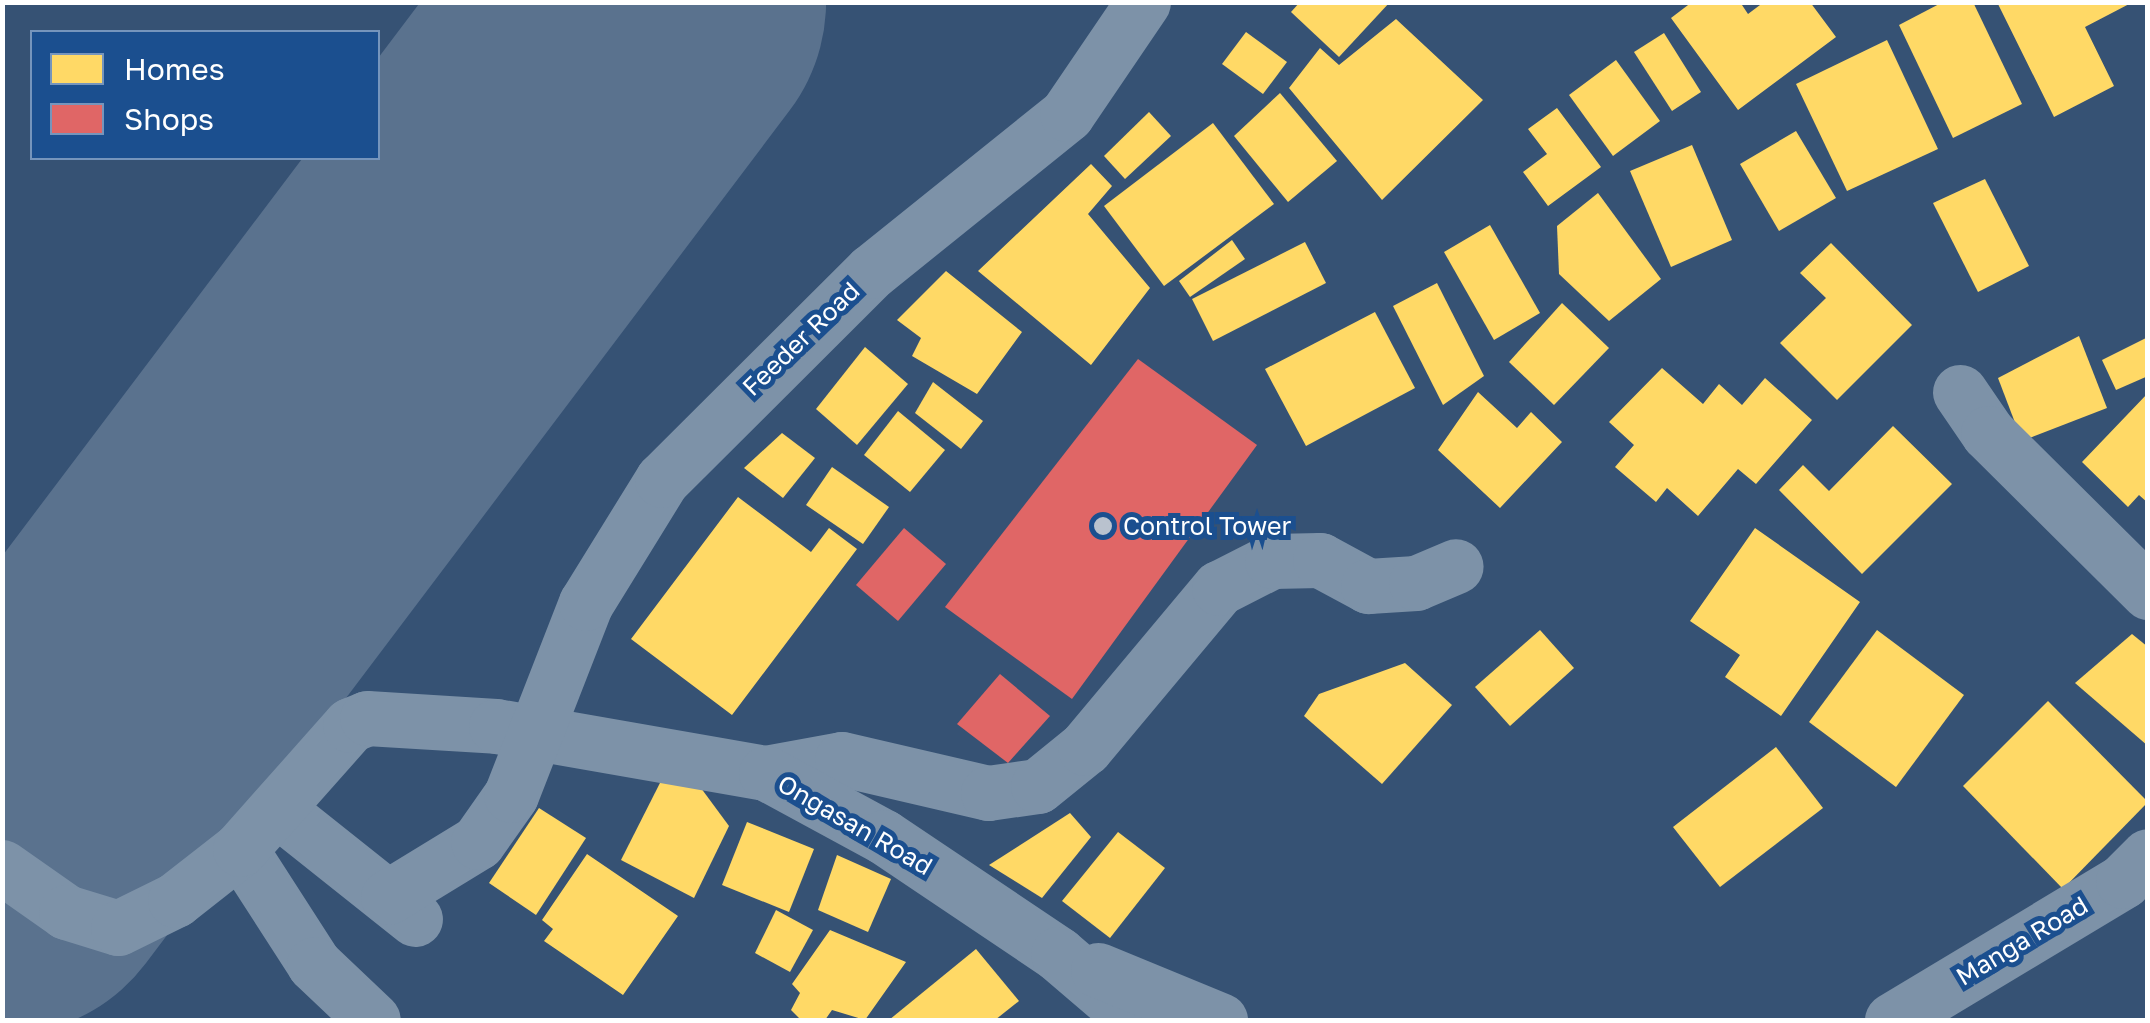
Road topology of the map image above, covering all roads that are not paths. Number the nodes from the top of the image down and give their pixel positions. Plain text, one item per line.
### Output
1 (1143, 2) edge
2 (1960, 392) dead end
3 (1456, 566) dead end
4 (2148, 592) edge
5 (530, 732) junction
6 (766, 773) junction
7 (278, 810) junction
8 (240, 850) junction
9 (2148, 856) edge
10 (2, 867) edge
11 (1058, 954) junction
12 (373, 1020) edge
13 (1135, 1020) edge
14 (1220, 1020) edge
15 (1892, 1020) edge

1 - 5 street, Feeder Road
2 - 4 street
3 - 6 street
5 - 6 street, Ongasan Road
5 - 7 street, Ongasan Road
5 - 7 street, Feeder Road
6 - 11 street, Ongasan Road
7 - 8 street, Ongasan Road
8 - 10 street, Ongasan Road
8 - 12 street
9 - 15 street, Manga Road
11 - 13 street, Ongasan Road
11 - 14 street

